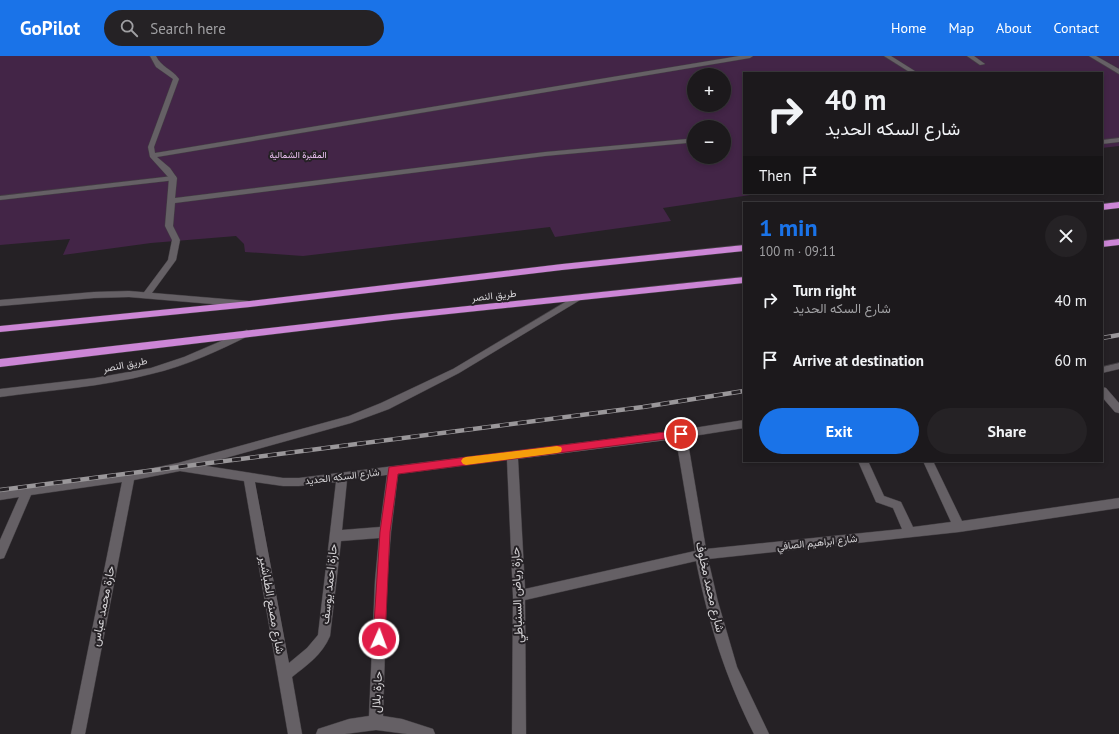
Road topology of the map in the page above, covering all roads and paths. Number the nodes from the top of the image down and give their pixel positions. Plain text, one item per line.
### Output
1 (152, 56) edge
2 (750, 56) edge
3 (887, 56) edge
4 (970, 56) edge
5 (1092, 56) edge
6 (982, 64) dead end
7 (913, 72) edge
8 (1119, 72) edge
9 (1119, 140) edge
10 (687, 141) dead end
11 (1103, 142) edge
12 (152, 156) junction
13 (173, 178) junction
14 (0, 198) edge
15 (171, 201) junction
16 (1119, 205) edge
17 (1103, 207) edge
18 (1119, 242) edge
19 (1103, 244) edge
20 (743, 248) edge
21 (743, 280) edge
22 (146, 295) junction
23 (577, 298) junction
24 (0, 303) edge
25 (250, 304) junction
26 (0, 329) edge
27 (247, 333) junction
28 (0, 363) edge
29 (1119, 366) edge
30 (1103, 370) edge
31 (1103, 392) edge
32 (0, 393) edge
33 (1119, 409) edge
34 (743, 424) edge
35 (681, 434) junction
36 (512, 455) junction
37 (863, 462) edge
38 (928, 462) edge
39 (178, 467) junction
40 (393, 470) junction
41 (128, 477) junction
42 (248, 477) junction
43 (342, 477) junction
44 (27, 492) junction
45 (0, 495) edge
46 (1119, 503) edge
47 (959, 527) junction
48 (385, 532) junction
49 (909, 533) junction
50 (335, 536) junction
51 (0, 554) edge
52 (701, 555) junction
53 (518, 596) junction
54 (284, 675) junction
55 (376, 723) junction
56 (78, 734) edge
57 (295, 734) edge
58 (323, 734) edge
59 (428, 734) edge
60 (519, 734) edge
61 (762, 734) edge

1 - 12 street
2 - 12 street
3 - 7 street
4 - 6 street
5 - 8 street
9 - 11 street
10 - 15 street
12 - 13 street
13 - 14 street
13 - 15 street
15 - 22 street
16 - 17 highway
18 - 19 highway
20 - 25 highway, طريق النصر
21 - 23 highway, طريق النصر
22 - 24 street, طريق النصر
22 - 25 street, طريق النصر
23 - 27 highway, طريق النصر
23 - 39 street, شارع السكه الحديد
25 - 26 highway, طريق النصر
27 - 28 highway, طريق النصر
27 - 32 street, طريق النصر
29 - 30 street
31 - 33 street
34 - 35 street, شارع السكه الحديد
35 - 36 street, شارع السكه الحديد
35 - 52 street, شارع محمد مخلوف
36 - 40 street, شارع السكه الحديد
36 - 53 street, حارة رياض السنباطي
37 - 49 street
38 - 47 street
39 - 41 street, شارع السكه الحديد
39 - 42 street, شارع السكه الحديد
40 - 43 street, شارع السكه الحديد
40 - 48 street, حارة بلال
41 - 44 street, شارع السكه الحديد
41 - 56 street, حارة محمد عباس
42 - 43 street, شارع السكه الحديد
42 - 54 street, شارع مصنع الطباشير
43 - 50 street, حارة احمد يوسف
44 - 45 street, شارع السكه الحديد
44 - 51 street
46 - 47 street, شارع ابراهيم الصافي
47 - 49 street, شارع ابراهيم الصافي
48 - 50 street
48 - 55 street, حارة بلال
49 - 52 street, شارع ابراهيم الصافي
50 - 54 street, حارة احمد يوسف
52 - 53 street, شارع ابراهيم الصافي
52 - 61 street, شارع محمد مخلوف
53 - 60 street, حارة رياض السنباطي
54 - 57 street, شارع مصنع الطباشير
55 - 58 street
55 - 59 street

